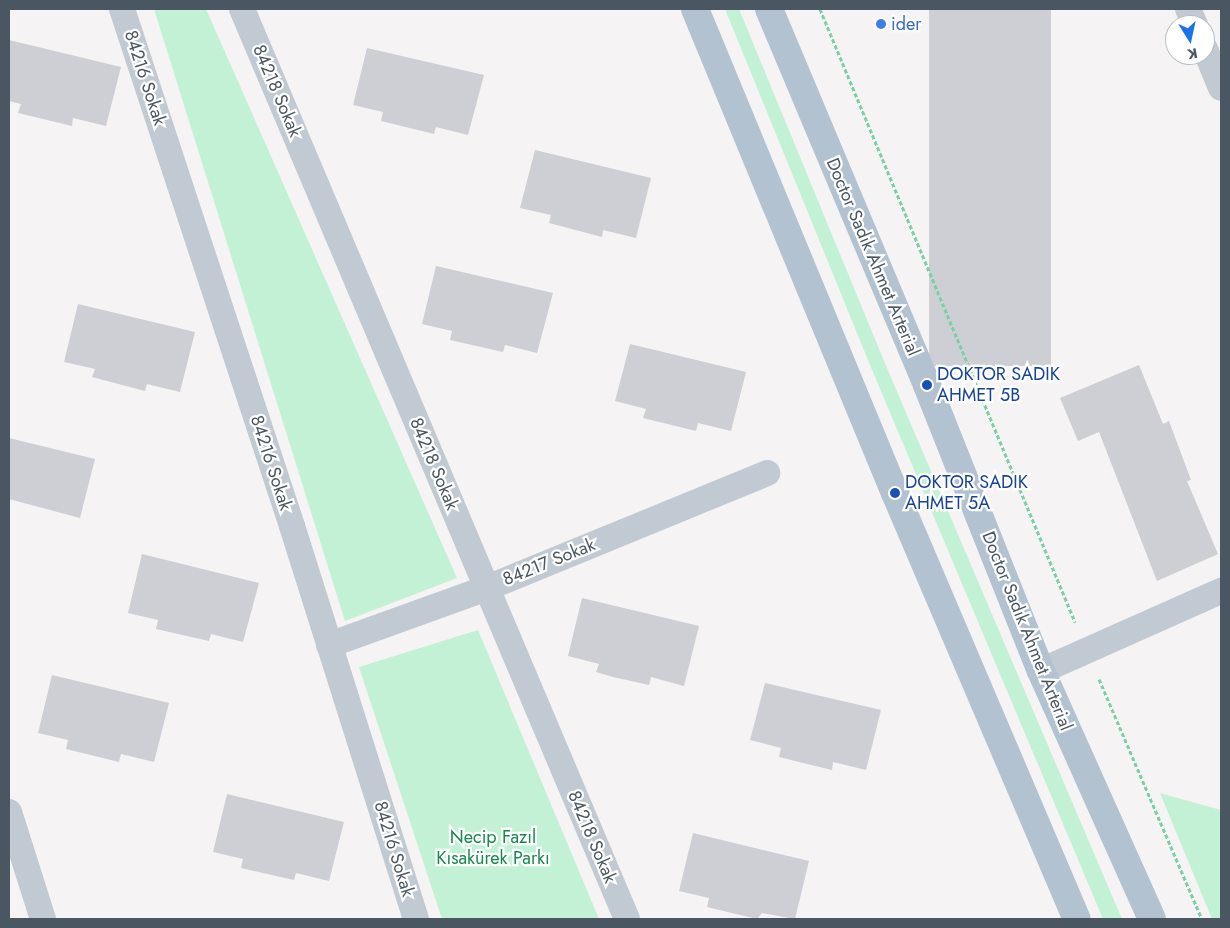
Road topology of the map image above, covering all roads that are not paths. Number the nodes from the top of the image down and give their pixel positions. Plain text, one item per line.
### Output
1 (122, 9) edge
2 (242, 9) edge
3 (695, 9) edge
4 (769, 9) edge
5 (1212, 65) edge
6 (1221, 88) edge
7 (767, 473) dead end
8 (487, 588) junction
9 (1221, 591) edge
10 (329, 645) junction
11 (1041, 671) junction
12 (9, 812) edge
13 (43, 919) edge
14 (416, 919) edge
15 (627, 919) edge
16 (1077, 919) edge
17 (1152, 919) edge

1 - 10 street, 84216 Sokak
2 - 8 street, 84218 Sokak
3 - 16 main road
4 - 11 main road, Doctor Sadık Ahmet Arterial
5 - 6 street
7 - 8 street, 84217 Sokak
8 - 10 street, 84217 Sokak
8 - 15 street, 84218 Sokak
9 - 11 street
10 - 14 street, 84216 Sokak
11 - 17 main road, Doctor Sadık Ahmet Arterial
12 - 13 street

